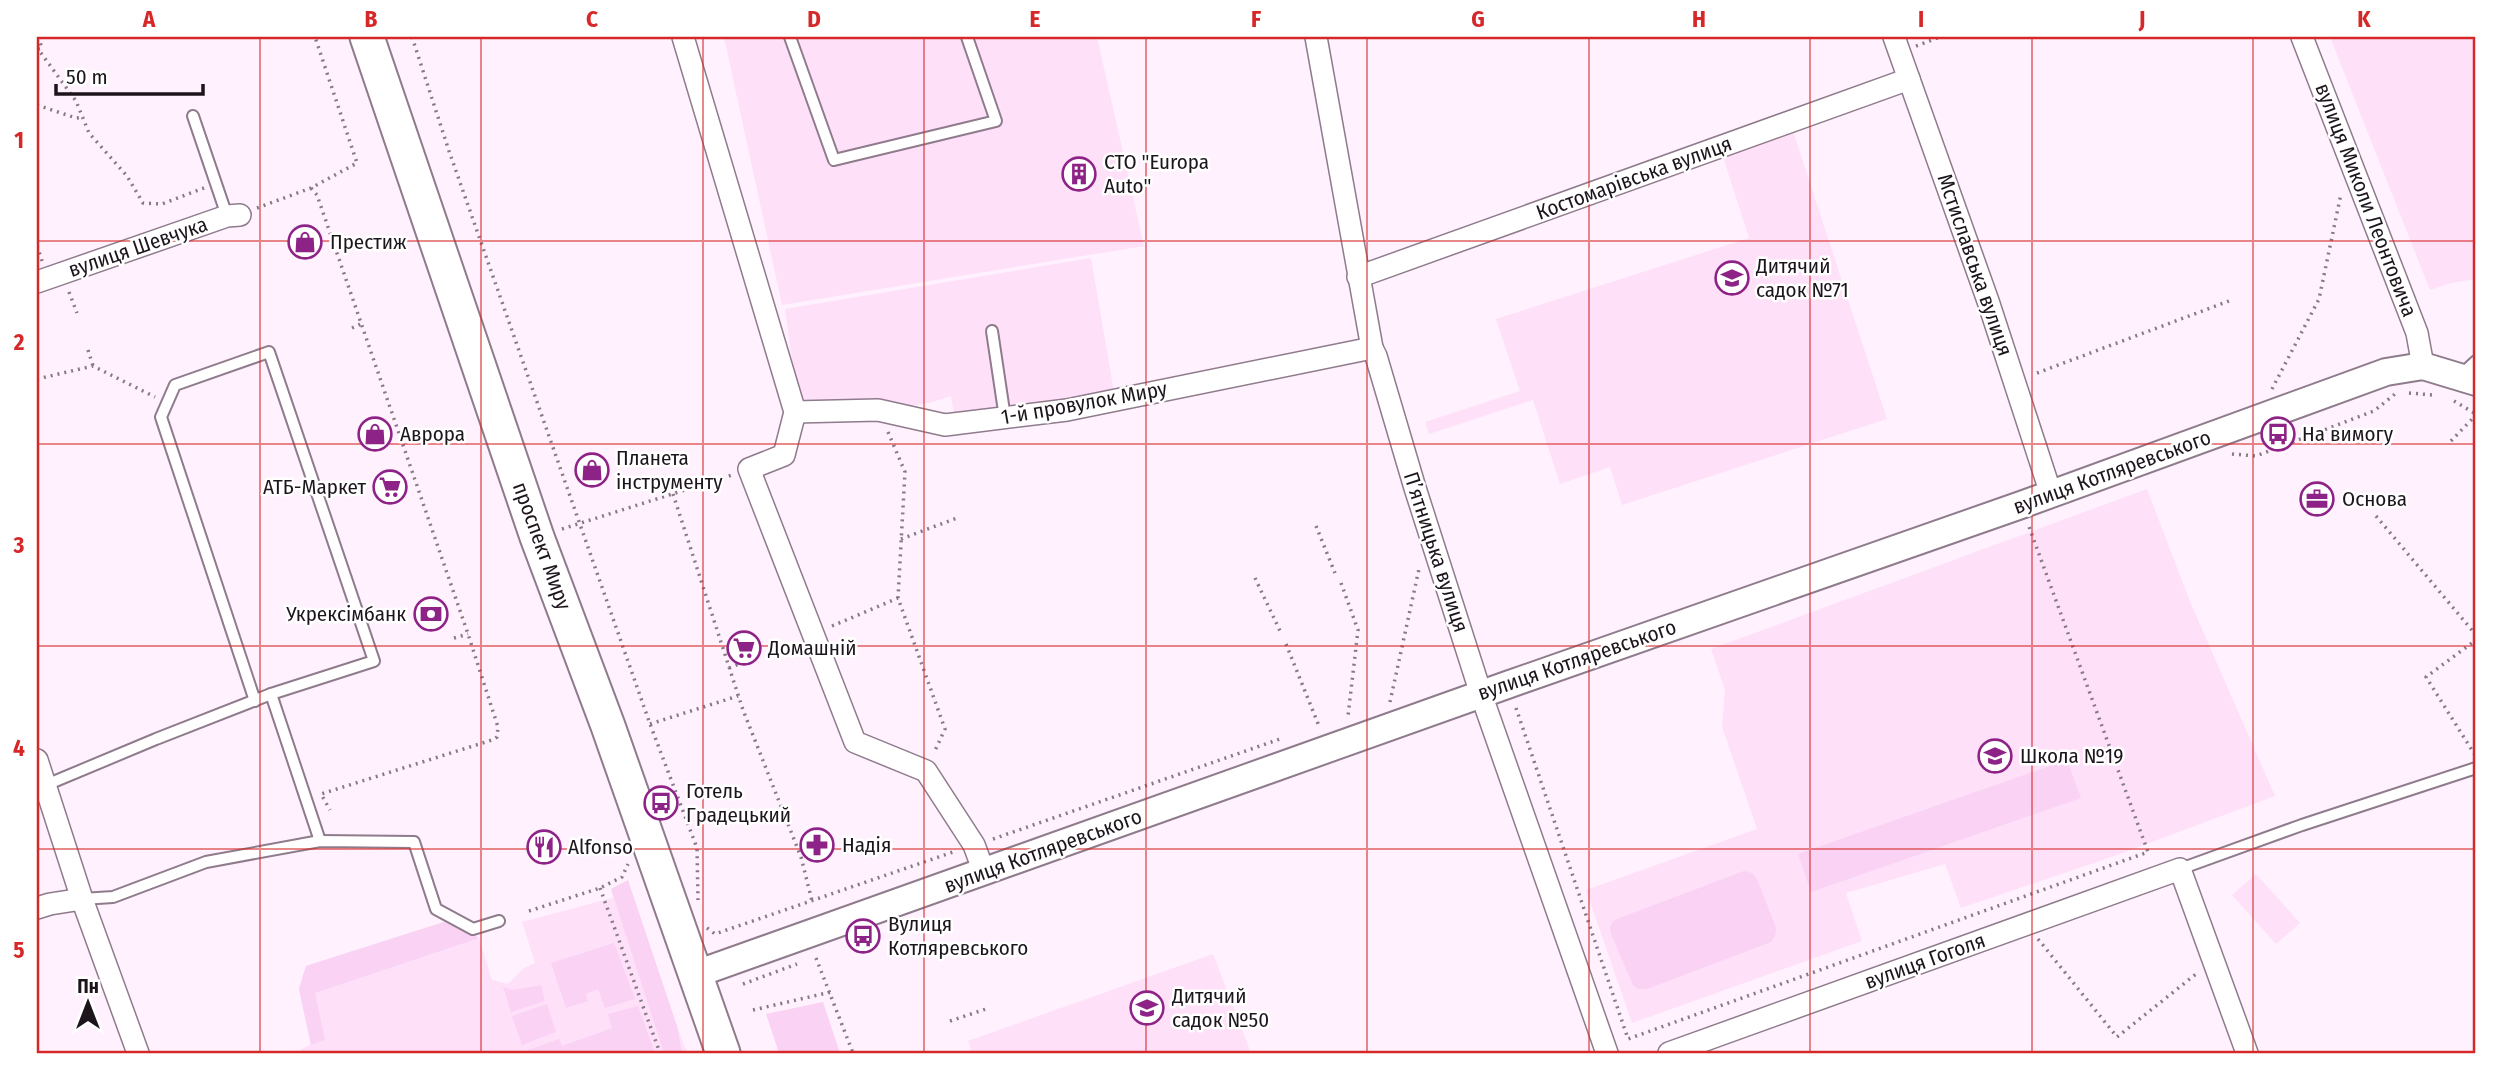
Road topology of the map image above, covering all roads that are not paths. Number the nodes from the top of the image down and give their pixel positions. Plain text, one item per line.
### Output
1 (367, 37) edge
2 (683, 37) edge
3 (790, 37) edge
4 (967, 37) edge
5 (1315, 37) edge
6 (1894, 37) edge
7 (2302, 37) edge
8 (1909, 79) junction
9 (193, 116) dead end
10 (233, 215) joint
11 (1359, 277) junction
12 (37, 282) edge
13 (992, 331) dead end
14 (1372, 348) junction
15 (2423, 366) junction
16 (2472, 378) edge
17 (795, 412) junction
18 (1005, 418) junction
19 (2051, 494) junction
20 (271, 694) junction
21 (1482, 694) junction
22 (255, 701) junction
23 (37, 760) edge
24 (2476, 768) edge
25 (46, 785) junction
26 (320, 841) junction
27 (2180, 869) junction
28 (984, 872) junction
29 (82, 899) junction
30 (37, 908) edge
31 (499, 921) dead end
32 (696, 974) junction
33 (138, 1053) edge
34 (723, 1053) edge
35 (1607, 1053) edge
36 (1669, 1053) edge
37 (2247, 1053) edge

1 - 32 main road, проспект Миру
2 - 17 street
3 - 4 lane
5 - 11 street, Пʼятницька вулиця
6 - 8 street, Мстиславська вулиця
7 - 15 street, вулиця Миколи Леонтовича
8 - 11 street, Костомарівська вулиця
8 - 19 street, Мстиславська вулиця
9 - 10 lane
10 - 12 street, вулиця Шевчука
11 - 14 street, Пʼятницька вулиця
13 - 18 lane
14 - 18 street, 1-й провулок Миру
14 - 21 street, Пʼятницька вулиця
15 - 16 street, вулиця Котляревського
15 - 19 street, вулиця Котляревського
17 - 18 street, 1-й провулок Миру
17 - 28 street
19 - 21 street, вулиця Котляревського
20 - 22 lane
20 - 22 lane
20 - 26 lane
21 - 28 street, вулиця Котляревського
21 - 35 street, Пʼятницька вулиця
22 - 25 lane
23 - 25 street
24 - 27 lane
25 - 29 street
26 - 29 lane
26 - 31 lane
27 - 36 street, вулиця Гоголя
27 - 37 street
28 - 32 street, вулиця Котляревського
29 - 30 street
29 - 33 street
32 - 34 main road, проспект Миру

